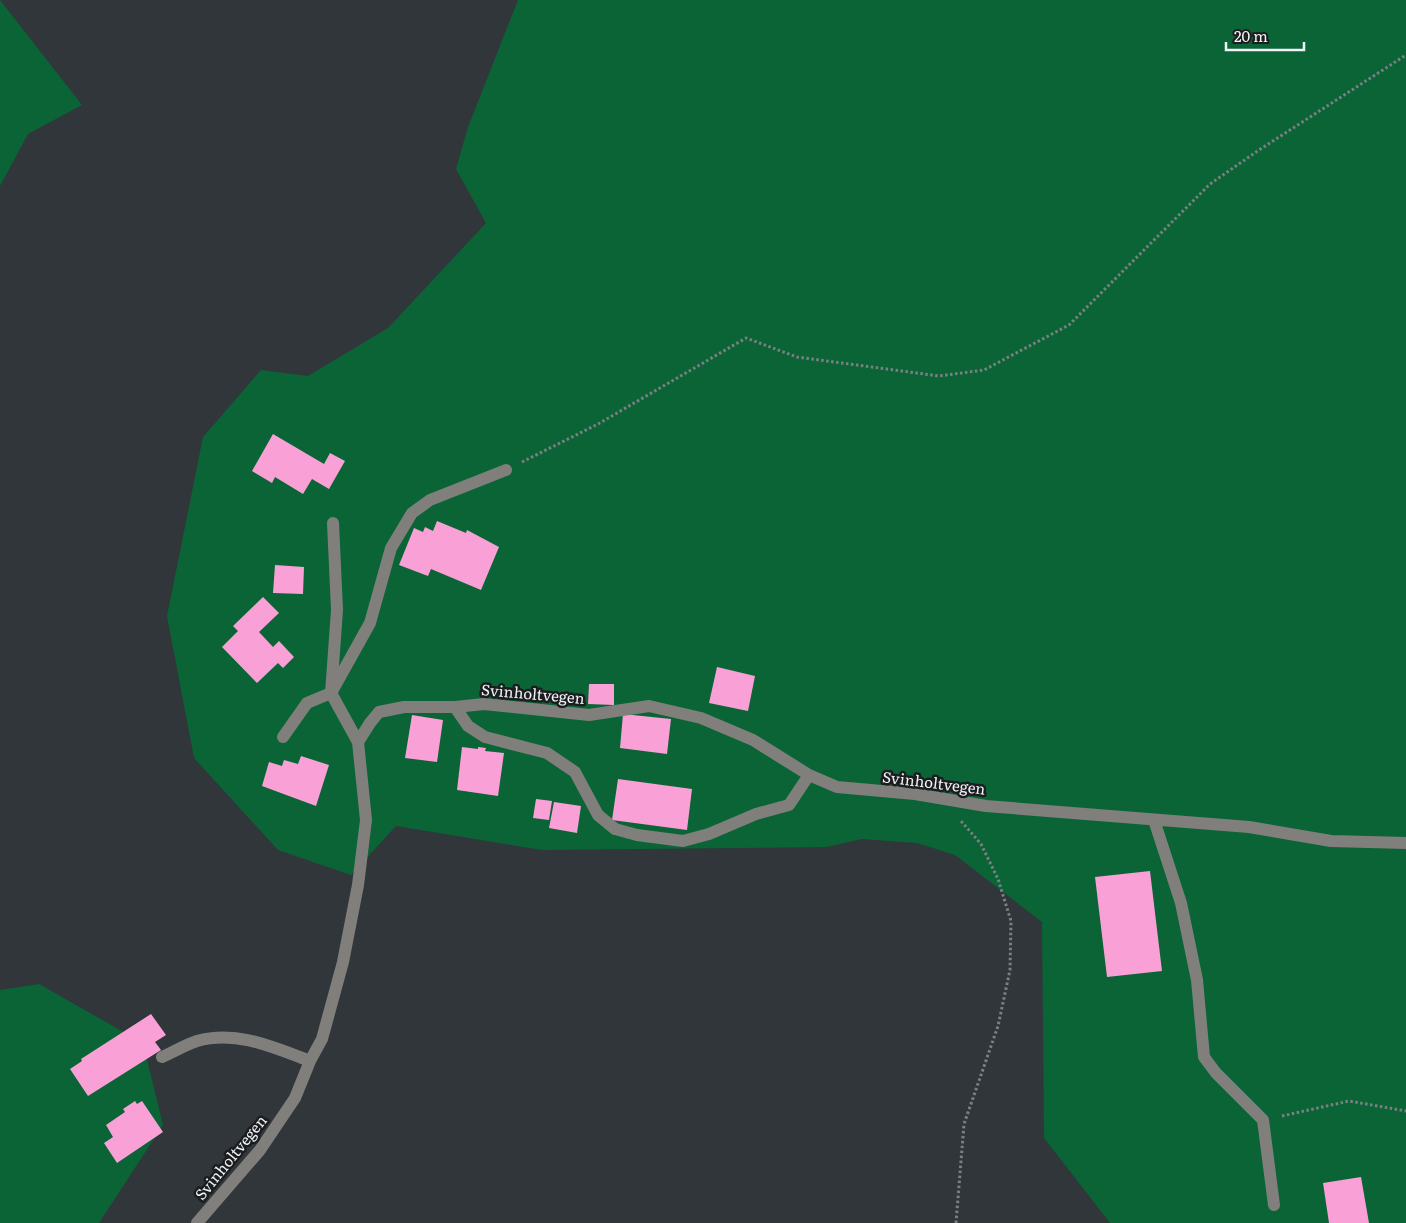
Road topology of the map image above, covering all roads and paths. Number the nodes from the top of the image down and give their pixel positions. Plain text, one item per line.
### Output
1 (1406, 55) edge
2 (506, 470) joint
3 (333, 523) dead end
4 (331, 693) junction
5 (455, 707) junction
6 (283, 737) dead end
7 (358, 742) junction
8 (810, 775) junction
9 (941, 798) junction
10 (1154, 820) junction
11 (1406, 842) edge
12 (162, 1057) dead end
13 (310, 1061) junction
14 (1406, 1111) edge
15 (1263, 1120) junction
16 (1274, 1205) dead end
17 (197, 1223) edge
18 (956, 1223) edge

1 - 2 path
2 - 4 street
3 - 4 street
4 - 6 street
4 - 7 street
5 - 7 street, Svinholtvegen
5 - 8 street, Svinholtvegen
5 - 8 street
7 - 13 street, Svinholtvegen
8 - 9 street, Svinholtvegen
9 - 10 street, Svinholtvegen
9 - 18 path
10 - 11 street, Svinholtvegen
10 - 15 street
12 - 13 street
13 - 17 street, Svinholtvegen
14 - 15 path
15 - 16 street

